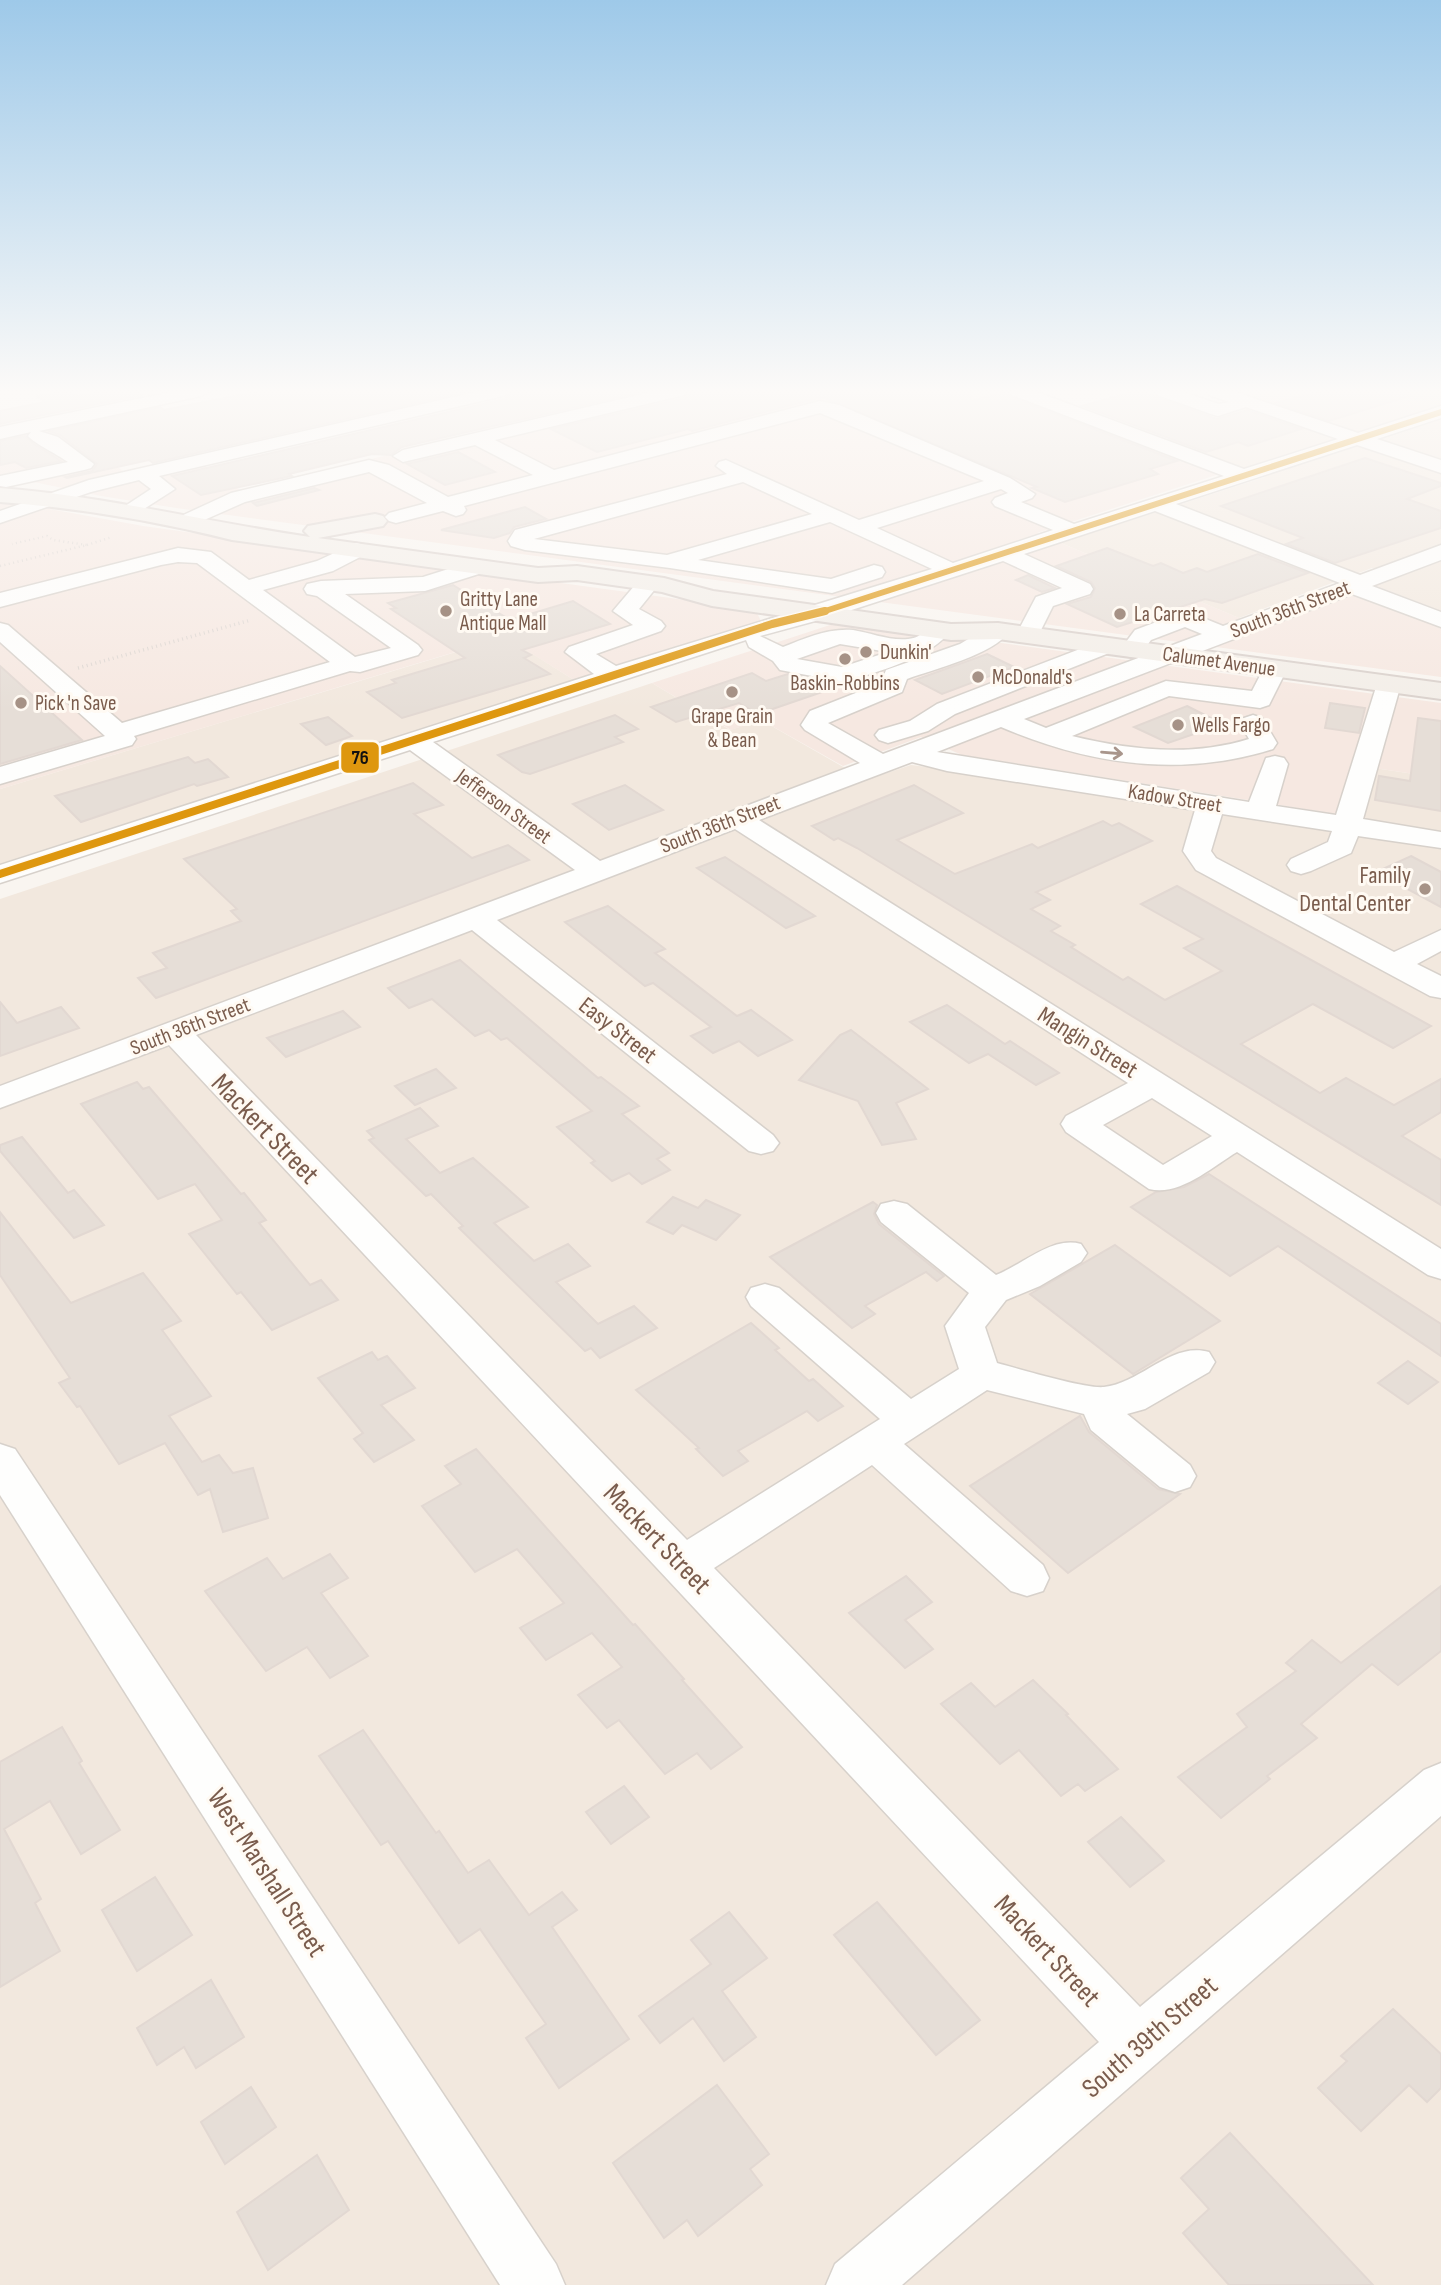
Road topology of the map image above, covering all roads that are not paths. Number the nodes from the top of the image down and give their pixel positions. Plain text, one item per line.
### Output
1 (46, 498) edge
2 (54, 498) edge
3 (150, 498) edge
4 (237, 498) edge
5 (424, 498) edge
6 (519, 498) edge
7 (564, 498) edge
8 (664, 498) edge
9 (794, 498) edge
10 (939, 498) edge
11 (1015, 498) edge
12 (1112, 498) edge
13 (1176, 498) edge
14 (51, 499) junction
15 (1156, 504) junction
16 (126, 512) junction
17 (444, 513) junction
18 (597, 516) junction
19 (0, 517) edge
20 (1044, 519) junction
21 (186, 521) junction
22 (844, 521) junction
23 (1073, 531) junction
24 (232, 533) junction
25 (364, 535) junction
26 (1441, 552) edge
27 (1004, 553) junction
28 (923, 557) junction
29 (301, 563) junction
30 (477, 567) junction
31 (696, 567) junction
32 (951, 570) junction
33 (577, 573) junction
34 (661, 577) junction
35 (240, 584) junction
36 (1356, 584) junction
37 (321, 588) junction
38 (0, 600) edge
39 (848, 604) junction
40 (264, 610) junction
41 (822, 612) junction
42 (1441, 620) edge
43 (0, 630) edge
44 (939, 630) junction
45 (998, 631) junction
46 (1028, 635) junction
47 (1222, 635) junction
48 (757, 642) junction
49 (1106, 646) junction
50 (911, 648) junction
51 (1132, 650) junction
52 (1170, 654) junction
53 (782, 656) junction
54 (349, 664) junction
55 (1275, 669) junction
56 (613, 674) junction
57 (1389, 684) junction
58 (1441, 691) edge
59 (935, 709) junction
60 (1257, 712) junction
61 (989, 723) junction
62 (117, 733) junction
63 (1046, 737) junction
64 (849, 739) junction
65 (420, 746) junction
66 (909, 753) junction
67 (880, 764) junction
68 (1275, 764) dead end
69 (0, 776) edge
70 (1211, 804) junction
71 (1260, 812) junction
72 (736, 818) junction
73 (1349, 825) junction
74 (1441, 840) edge
75 (1301, 865) dead end
76 (595, 871) junction
77 (0, 874) edge
78 (0, 893) edge
79 (475, 917) junction
80 (1441, 939) edge
81 (1394, 964) junction
82 (1441, 989) edge
83 (175, 1032) junction
84 (1153, 1083) junction
85 (0, 1098) edge
86 (1237, 1137) junction
87 (761, 1143) dead end
88 (894, 1213) dead end
89 (1068, 1252) dead end
90 (1441, 1266) edge
91 (992, 1291) junction
92 (765, 1297) dead end
93 (1195, 1362) dead end
94 (981, 1374) junction
95 (1100, 1403) junction
96 (891, 1431) junction
97 (0, 1461) edge
98 (1175, 1476) dead end
99 (683, 1565) junction
100 (1027, 1578) dead end
101 (1441, 1785) edge
102 (1139, 2045) junction
103 (535, 2285) edge
104 (856, 2285) edge

1 - 14 main road, Calumet Avenue
2 - 14 street
3 - 16 street
4 - 21 street
5 - 17 street
6 - 17 street
7 - 18 street
8 - 18 street
9 - 22 street
10 - 22 street
11 - 20 street
12 - 20 street
13 - 15 street
14 - 16 main road, Calumet Avenue
14 - 19 street
15 - 23 street
15 - 36 street
16 - 21 main road, Calumet Avenue
17 - 25 street
18 - 34 street
20 - 23 street
21 - 24 main road, Calumet Avenue
21 - 25 main road, Calumet Avenue
22 - 28 street
22 - 31 street
22 - 34 street
23 - 27 street
24 - 25 main road, Calumet Avenue
24 - 29 main road
25 - 29 street
25 - 30 main road, Calumet Avenue
25 - 33 main road, Calumet Avenue
25 - 35 street
26 - 36 street, South 36th Street
27 - 32 street
27 - 46 street
28 - 31 street
28 - 32 street
29 - 35 street
30 - 33 main road, Calumet Avenue
30 - 37 street
31 - 34 street
32 - 39 street
33 - 34 main road, Calumet Avenue
34 - 39 main road, Calumet Avenue
34 - 41 main road, Calumet Avenue
34 - 56 street
35 - 38 street
35 - 40 street
36 - 42 street
36 - 47 street, South 36th Street
37 - 40 street
37 - 54 street
39 - 41 street
39 - 45 main road, Calumet Avenue
40 - 54 street
41 - 44 main road, Calumet Avenue
41 - 48 street
41 - 56 street
43 - 62 street
44 - 45 main road, Calumet Avenue
44 - 50 street
45 - 46 main road, Calumet Avenue
45 - 64 street
46 - 49 main road, Calumet Avenue
47 - 51 street
47 - 52 street, South 36th Street
48 - 53 street
48 - 65 street
49 - 51 main road, Calumet Avenue
49 - 59 street
50 - 53 street
50 - 53 street
51 - 52 main road, Calumet Avenue
52 - 55 main road, Calumet Avenue
52 - 61 street, South 36th Street
54 - 62 street
55 - 57 main road, Calumet Avenue
55 - 60 street
56 - 65 street
57 - 58 main road, Calumet Avenue
57 - 73 street
59 - 61 street
59 - 64 street
60 - 63 street
63 -> 60 street
61 - 63 street
61 - 66 street, South 36th Street
62 - 69 street
64 - 67 street
65 - 76 street, Jefferson Street
65 - 77 street
65 - 78 street
66 - 67 street, South 36th Street
66 - 70 street, Kadow Street
67 - 72 street, South 36th Street
68 - 71 street
70 - 71 street, Kadow Street
70 - 81 street
71 - 73 street, Kadow Street
72 - 76 street, South 36th Street
72 - 84 street, Mangin Street
73 - 74 street, Kadow Street
73 - 75 street
76 - 79 street, South 36th Street
79 - 83 street, South 36th Street
79 - 87 street, Easy Street
80 - 81 street
81 - 82 street
83 - 85 street, South 36th Street
83 - 99 street, Mackert Street
84 - 86 street, Mangin Street
84 - 86 street
86 - 90 street, Mangin Street
88 - 91 street
89 - 91 street
91 - 94 street
92 - 96 street
93 - 95 street
94 - 95 street
94 - 96 street
95 - 98 street
96 - 99 street
96 - 100 street
97 - 103 street, West Marshall Street
99 - 102 street, Mackert Street
101 - 102 street, South 39th Street
102 - 104 street, South 39th Street

